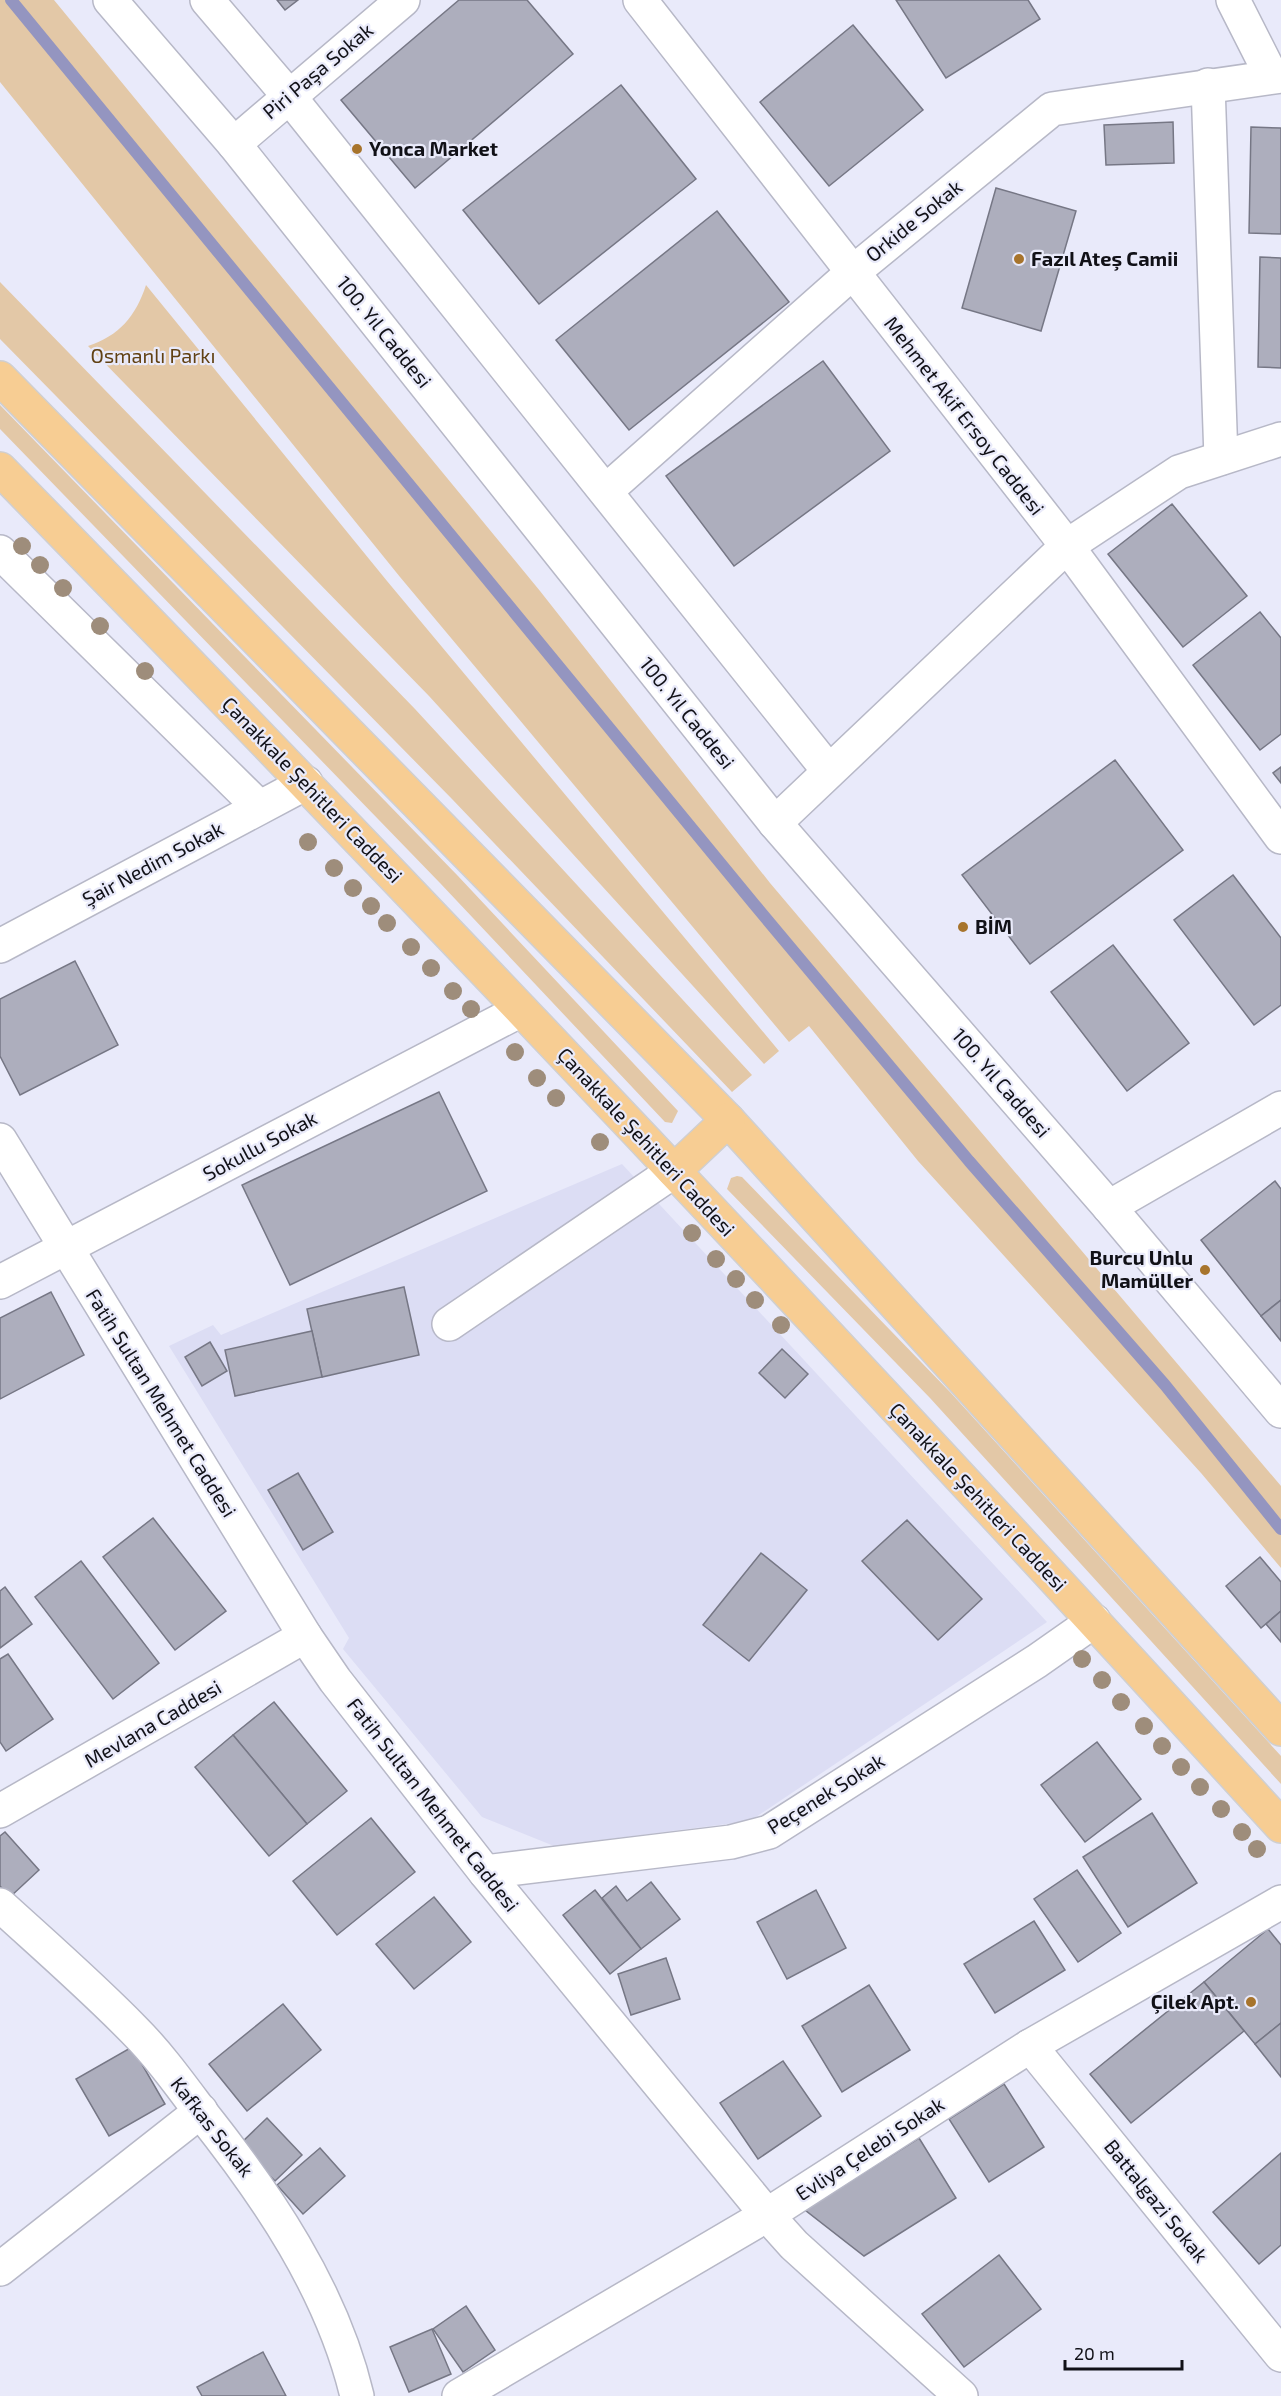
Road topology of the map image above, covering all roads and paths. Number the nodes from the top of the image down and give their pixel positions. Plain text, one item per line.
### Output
1 (110, 0) edge
2 (207, 0) edge
3 (403, 0) edge
4 (640, 0) edge
5 (1233, 0) edge
6 (1276, 76) edge
7 (1208, 85) junction
8 (288, 95) junction
9 (234, 144) junction
10 (852, 273) junction
11 (0, 378) edge
12 (1281, 439) edge
13 (1221, 458) junction
14 (0, 469) edge
15 (606, 491) junction
16 (1067, 546) junction
17 (0, 552) edge
18 (828, 770) junction
19 (306, 783) junction
20 (259, 807) junction
21 (775, 823) junction
22 (1281, 837) edge
23 (0, 946) edge
24 (521, 1010) junction
25 (1281, 1108) edge
26 (728, 1120) junction
27 (0, 1140) edge
28 (674, 1171) junction
29 (1109, 1207) junction
30 (65, 1247) junction
31 (0, 1282) edge
32 (449, 1324) dead end
33 (1281, 1411) edge
34 (1094, 1621) junction
35 (305, 1636) junction
36 (1281, 1729) edge
37 (0, 1811) edge
38 (1281, 1826) edge
39 (486, 1872) junction
40 (1281, 1902) edge
41 (0, 1905) edge
42 (1030, 2046) junction
43 (201, 2111) junction
44 (766, 2215) junction
45 (0, 2269) edge
46 (1281, 2355) edge
47 (357, 2396) edge
48 (459, 2396) edge
49 (961, 2396) edge

1 - 9 street, 100. Yıl Caddesi
2 - 8 street
3 - 8 street, Piri Paşa Sokak
4 - 10 street, Mehmet Akif Ersoy Caddesi
5 - 6 street
6 - 7 street, Orkide Sokak
7 - 10 street, Orkide Sokak
7 - 13 street
8 - 9 street, Piri Paşa Sokak
8 - 15 street
9 - 21 street, 100. Yıl Caddesi
10 - 15 street, Orkide Sokak
10 - 16 street, Mehmet Akif Ersoy Caddesi
11 - 26 main road
12 - 13 street
13 - 16 street
14 - 19 main road, Çanakkale Şehitleri Caddesi
15 - 18 street
16 - 18 street
16 - 22 street, Mehmet Akif Ersoy Caddesi
17 - 20 street
18 - 21 street
19 - 20 street, Şair Nedim Sokak
19 - 24 main road, Çanakkale Şehitleri Caddesi
20 - 23 street, Şair Nedim Sokak
21 - 29 street, 100. Yıl Caddesi
24 - 28 main road, Çanakkale Şehitleri Caddesi
24 - 30 street, Sokullu Sokak
25 - 29 street
26 - 28 main road
26 - 36 main road
27 - 30 street, Fatih Sultan Mehmet Caddesi
28 - 32 street
28 - 34 main road, Çanakkale Şehitleri Caddesi
29 - 33 street, 100. Yıl Caddesi
30 - 31 street, Sokullu Sokak
30 - 35 street, Fatih Sultan Mehmet Caddesi
34 - 38 main road, Çanakkale Şehitleri Caddesi
34 - 39 street, Peçenek Sokak
35 - 37 street, Mevlana Caddesi
35 - 39 street, Fatih Sultan Mehmet Caddesi
39 - 44 street, Fatih Sultan Mehmet Caddesi
40 - 42 street, Evliya Çelebi Sokak
41 - 43 street, Kafkas Sokak
42 - 44 street, Evliya Çelebi Sokak
42 - 46 street, Battalgazi Sokak
43 - 45 street
43 - 47 street, Kafkas Sokak
44 - 48 street, Evliya Çelebi Sokak
44 - 49 street, Fatih Sultan Mehmet Caddesi

